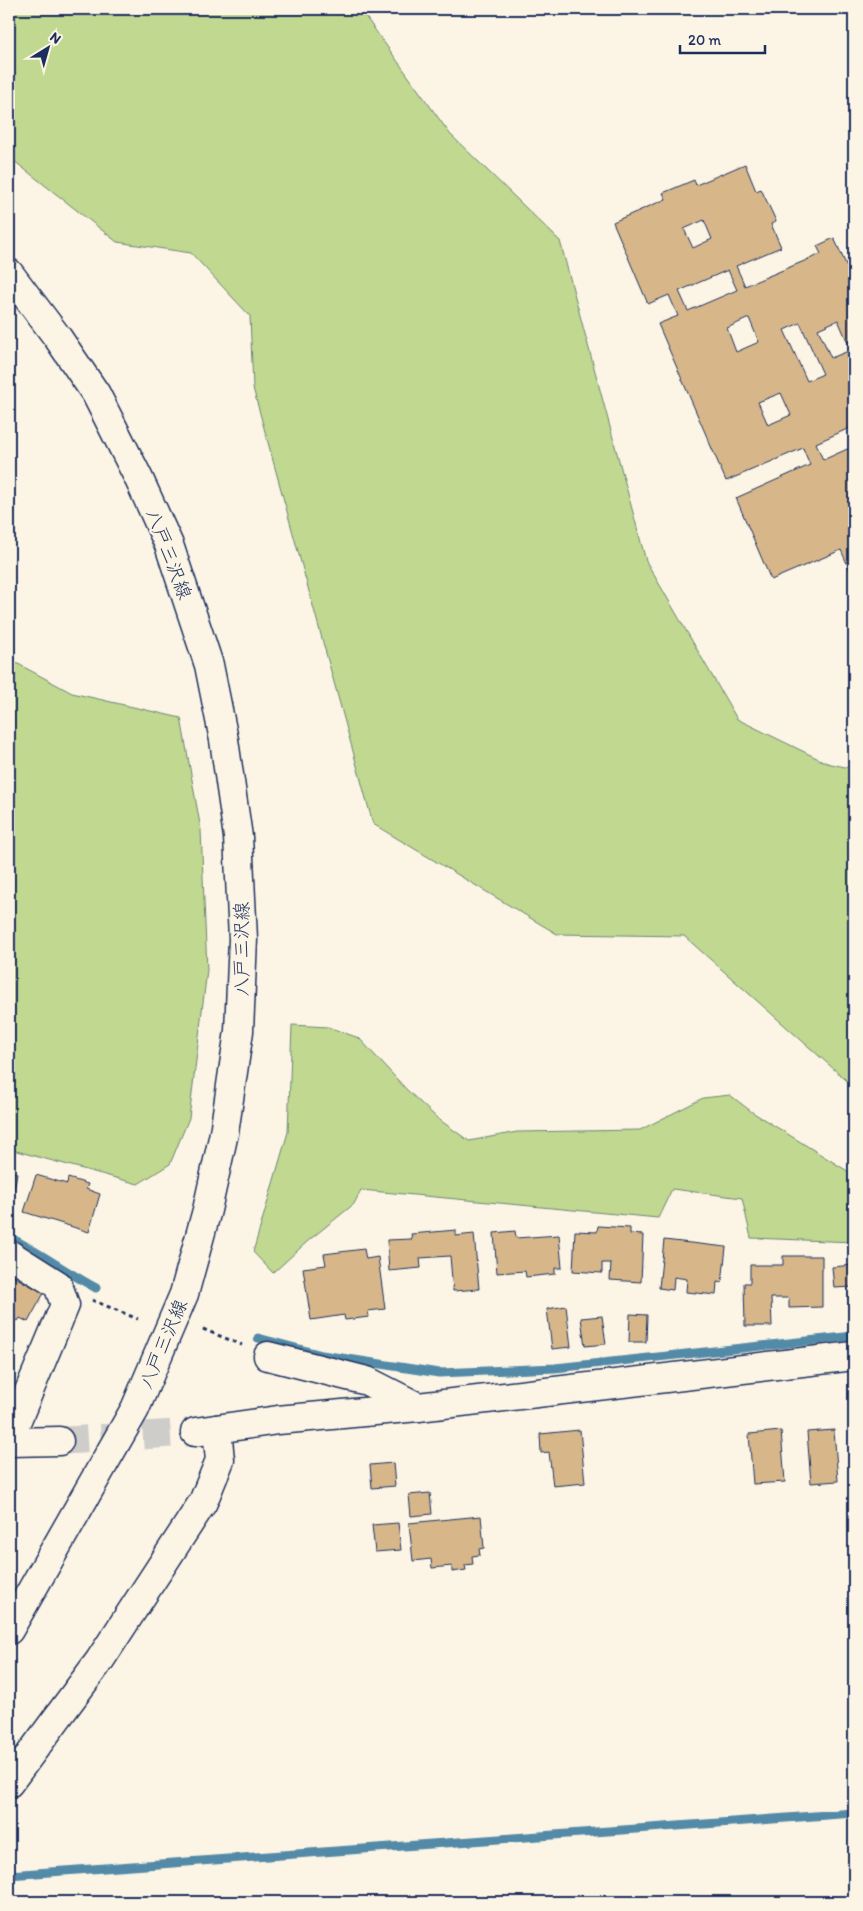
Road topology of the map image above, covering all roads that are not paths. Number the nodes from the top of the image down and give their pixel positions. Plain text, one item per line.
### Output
1 (9, 273) edge
2 (9, 1254) edge
3 (268, 1356) road end
4 (854, 1356) edge
5 (418, 1407) junction
6 (9, 1441) edge
7 (59, 1441) tunnel mouth
8 (9, 1630) edge
9 (9, 1783) edge

1 - 8 street, 八戸三沢線
2 - 6 street
3 - 5 street
4 - 5 street
5 - 9 street
6 - 7 street

